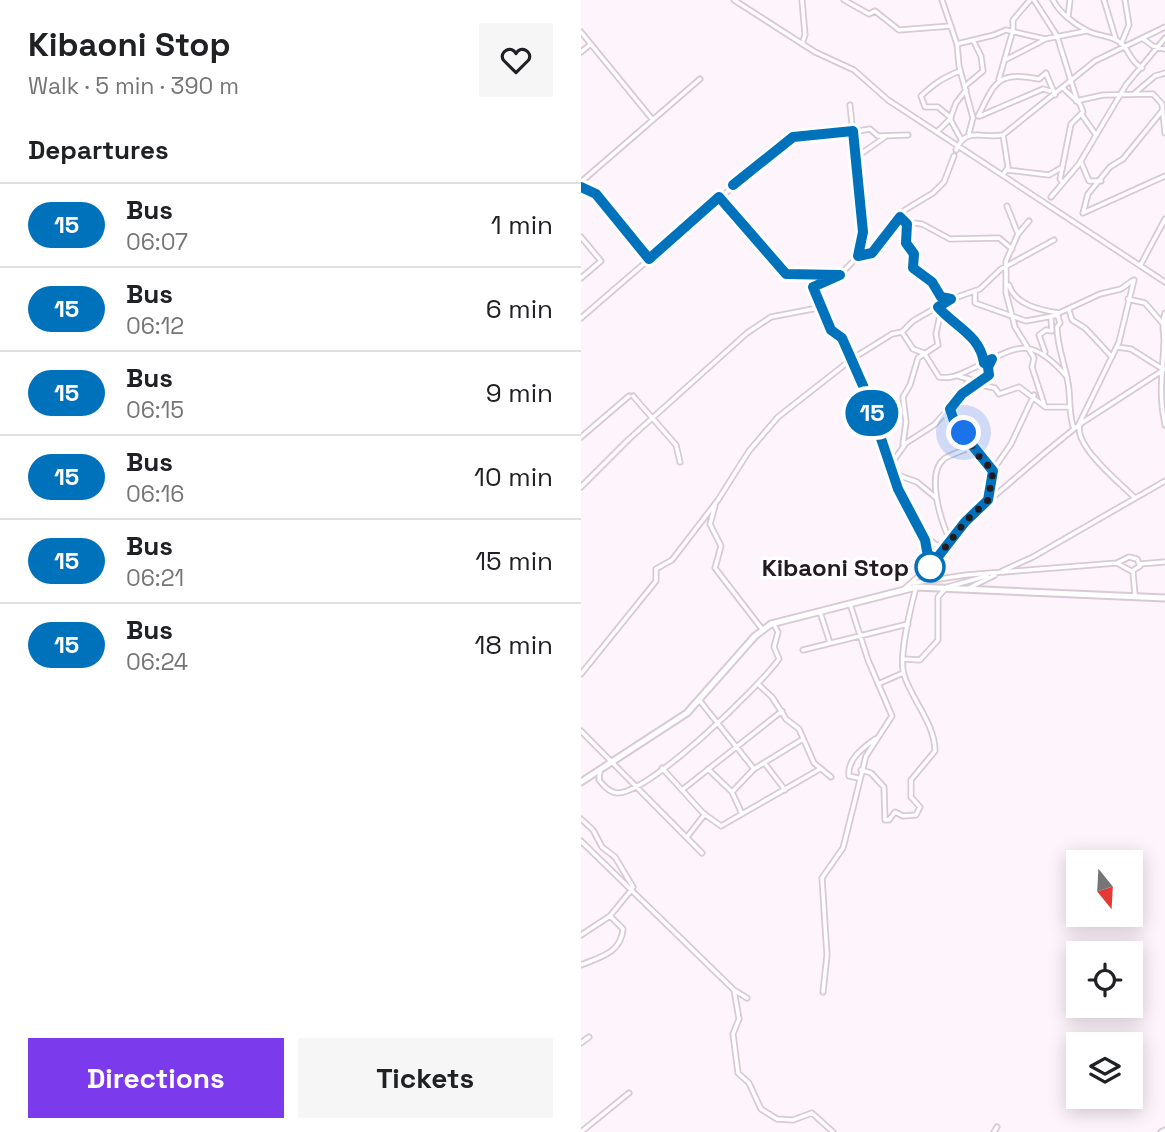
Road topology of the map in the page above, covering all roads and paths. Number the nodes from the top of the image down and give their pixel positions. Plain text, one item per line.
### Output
1 (734, 0) edge
2 (802, 0) edge
3 (844, 0) edge
4 (943, 0) edge
5 (1032, 0) edge
6 (1053, 0) edge
7 (1070, 0) edge
8 (1104, 0) edge
9 (1125, 0) edge
10 (1068, 17) junction
11 (951, 26) junction
12 (1165, 27) edge
13 (1013, 30) junction
14 (1086, 31) junction
15 (581, 32) edge
16 (1057, 36) junction
17 (1142, 38) junction
18 (1165, 38) edge
19 (1045, 39) junction
20 (973, 40) junction
21 (1116, 40) junction
22 (591, 44) junction
23 (802, 44) junction
24 (957, 44) junction
25 (1122, 45) junction
26 (1156, 47) junction
27 (1165, 49) edge
28 (581, 52) edge
29 (1006, 59) junction
30 (1142, 68) junction
31 (960, 71) junction
32 (1165, 73) edge
33 (700, 79) dead end
34 (999, 79) junction
35 (1071, 80) junction
36 (965, 88) junction
37 (1063, 88) junction
38 (1121, 93) junction
39 (1135, 93) junction
40 (1054, 94) junction
41 (1077, 101) junction
42 (850, 105) dead end
43 (1162, 111) junction
44 (1082, 115) junction
45 (976, 117) junction
46 (652, 119) junction
47 (950, 119) junction
48 (853, 131) junction
49 (937, 131) junction
50 (1165, 133) edge
51 (969, 134) junction
52 (908, 135) dead end
53 (1003, 135) junction
54 (1096, 135) junction
55 (890, 136) junction
56 (961, 139) junction
57 (958, 145) junction
58 (956, 150) dead end
59 (954, 156) dead end
60 (855, 158) junction
61 (1081, 161) junction
62 (1062, 167) junction
63 (1007, 170) junction
64 (1003, 175) junction
65 (1165, 176) edge
66 (1101, 181) junction
67 (1062, 183) junction
68 (581, 185) edge
69 (719, 197) junction
70 (1051, 197) dead end
71 (1007, 206) dead end
72 (900, 217) junction
73 (1165, 219) edge
74 (1029, 221) dead end
75 (905, 222) junction
76 (1018, 234) junction
77 (581, 237) edge
78 (1054, 240) dead end
79 (1011, 249) junction
80 (858, 256) junction
81 (649, 259) junction
82 (1006, 266) junction
83 (1140, 266) junction
84 (840, 275) junction
85 (581, 278) edge
86 (1165, 282) edge
87 (1008, 283) junction
88 (976, 291) junction
89 (951, 299) junction
90 (1128, 299) junction
91 (823, 307) junction
92 (940, 308) junction
93 (1069, 310) junction
94 (1165, 313) edge
95 (1057, 314) junction
96 (1011, 316) junction
97 (581, 318) edge
98 (1051, 319) junction
99 (1163, 325) edge
100 (902, 332) junction
101 (1117, 346) junction
102 (1028, 347) junction
103 (924, 353) junction
104 (1048, 355) junction
105 (1112, 357) junction
106 (852, 359) junction
107 (992, 359) junction
108 (984, 363) junction
109 (1163, 370) edge
110 (956, 376) junction
111 (1067, 377) junction
112 (977, 384) junction
113 (1034, 396) junction
114 (959, 397) junction
115 (1045, 407) junction
116 (1069, 407) junction
117 (950, 409) junction
118 (653, 418) junction
119 (1165, 425) edge
120 (1077, 426) junction
121 (581, 437) edge
122 (974, 445) junction
123 (903, 446) junction
124 (680, 462) dead end
125 (890, 467) junction
126 (993, 471) junction
127 (893, 473) junction
128 (1165, 481) edge
129 (581, 487) edge
130 (936, 498) junction
131 (1135, 498) junction
132 (988, 500) junction
133 (716, 502) junction
134 (699, 523) junction
135 (710, 524) junction
136 (922, 531) junction
137 (950, 543) junction
138 (1164, 562) edge
139 (1117, 563) junction
140 (1140, 564) junction
141 (930, 567) junction
142 (1131, 571) junction
143 (997, 573) junction
144 (913, 585) junction
145 (944, 589) junction
146 (964, 590) junction
147 (1135, 597) junction
148 (1165, 598) edge
149 (850, 603) junction
150 (820, 610) junction
151 (773, 623) junction
152 (908, 624) junction
153 (762, 629) junction
154 (859, 636) junction
155 (830, 643) junction
156 (803, 650) dead end
157 (904, 659) junction
158 (903, 673) junction
159 (581, 674) edge
160 (878, 684) junction
161 (759, 685) junction
162 (700, 701) junction
163 (782, 711) junction
164 (719, 722) junction
165 (581, 731) edge
166 (877, 738) junction
167 (803, 739) junction
168 (738, 746) junction
169 (611, 763) junction
170 (766, 765) dead end
171 (661, 768) junction
172 (708, 769) junction
173 (754, 769) junction
174 (820, 769) junction
175 (600, 770) junction
176 (861, 770) junction
177 (831, 777) dead end
178 (859, 777) junction
179 (581, 782) edge
180 (635, 786) junction
181 (682, 790) junction
182 (785, 790) junction
183 (732, 793) junction
184 (705, 814) junction
185 (742, 814) junction
186 (581, 818) edge
187 (686, 838) junction
188 (581, 841) edge
189 (702, 853) dead end
190 (634, 891) junction
191 (610, 916) junction
192 (581, 935) edge
193 (581, 965) edge
194 (734, 990) junction
195 (823, 992) dead end
196 (747, 998) dead end
197 (589, 1037) dead end
198 (581, 1043) edge
199 (629, 1093) dead end
200 (997, 1127) dead end
201 (581, 1132) edge
202 (833, 1132) edge
203 (994, 1132) edge

1 - 23 street
2 - 23 street
3 - 11 street
4 - 11 street
5 - 13 street
5 - 16 street
6 - 10 street
7 - 10 street
8 - 21 street
9 - 25 street
10 - 14 street
11 - 24 street
12 - 17 street
13 - 19 street
13 - 20 street
13 - 29 street
14 - 16 street
14 - 21 street
15 - 22 street
16 - 19 street
16 - 35 street
17 - 25 street
17 - 26 street
18 - 26 street
19 - 29 street
20 - 24 street
20 - 36 street
21 - 25 street
22 - 28 street
22 - 46 street
23 - 49 street
24 - 31 street
25 - 30 street
25 - 35 street
26 - 27 street
26 - 30 street
29 - 34 street
30 - 38 street
31 - 36 street
31 - 47 street
32 - 39 street
33 - 46 street
34 - 40 street
34 - 45 street
35 - 37 street
35 - 41 street
36 - 45 street
36 - 47 street
37 - 40 street
37 - 41 street
38 - 39 street
38 - 41 street
38 - 54 street
39 - 43 street
40 - 45 street
40 - 53 street
41 - 44 street
42 - 48 street
43 - 50 street
43 - 66 street
44 - 54 street
44 - 62 street
45 - 51 street
46 - 68 street
47 - 49 street
47 - 56 street
48 - 55 street
48 - 60 street
48 - 69 street
49 - 57 street
51 - 53 street
51 - 56 street
52 - 55 street
53 - 63 street
54 - 61 street
55 - 60 street
56 - 57 street
57 - 58 street
57 - 64 street
59 - 72 street
60 - 80 street
61 - 66 street
61 - 67 street
62 - 63 street
62 - 67 street
63 - 64 street
64 - 83 street
65 - 66 street
67 - 70 street
68 - 81 street
69 - 81 street
69 - 84 street
71 - 76 street
72 - 75 street
72 - 80 street
73 - 83 street
74 - 76 street
75 - 79 street
75 - 89 street
76 - 79 street
77 - 85 street
78 - 82 street
79 - 82 street
80 - 84 street
81 - 97 street
82 - 87 street
82 - 88 street
83 - 86 street
84 - 91 street
87 - 95 street
87 - 96 street
88 - 89 street
88 - 96 street
89 - 92 street
90 - 93 street
90 - 99 street
90 - 101 street
91 - 106 street
91 - 118 street
92 - 100 street
92 - 103 street
92 - 108 street
93 - 95 street
93 - 105 street
94 - 99 street
95 - 98 street
95 - 111 street
96 - 98 street
96 - 102 street
98 - 104 street
99 - 109 street
100 - 103 street
100 - 106 street
101 - 105 street
101 - 109 street
102 - 104 street
102 - 107 street
102 - 115 street
103 - 110 street
103 - 123 street
104 - 111 street
105 - 120 street
106 - 125 street
106 - 133 street
107 - 108 street
107 - 112 street
108 - 110 street
109 - 119 street
109 - 120 street
110 - 114 street
111 - 116 street
112 - 113 street
112 - 114 street
113 - 115 street
113 - 126 street
114 - 117 street
115 - 116 street
116 - 120 street
117 - 122 street
117 - 123 street
118 - 121 street
118 - 124 street
118 - 129 street
120 - 131 street
120 - 132 street
122 - 126 street
122 - 130 street
123 - 125 street
125 - 127 street
126 - 132 street
127 - 130 street
127 - 136 street
128 - 131 street
130 - 137 street
131 - 143 street
132 - 137 street
133 - 134 street
133 - 135 street
134 - 135 street
134 - 159 street
135 - 153 street
136 - 137 street
136 - 141 street
137 - 141 street
138 - 140 street
139 - 140 street
139 - 142 street
139 - 143 street
140 - 142 street
141 - 144 street
142 - 147 street
143 - 144 street
143 - 145 street
143 - 146 street
144 - 145 street
144 - 149 street
144 - 152 street
145 - 146 street
145 - 157 street
146 - 147 street
147 - 148 street
149 - 150 street
149 - 154 street
150 - 151 street
150 - 155 street
151 - 153 street
151 - 161 street
152 - 154 street
152 - 157 street
153 - 162 street
154 - 155 street
154 - 160 street
155 - 156 street
157 - 158 street
158 - 160 street
158 - 176 street
160 - 166 street
161 - 163 street
161 - 164 street
162 - 164 street
162 - 169 street
163 - 167 street
163 - 168 street
164 - 168 street
164 - 171 street
165 - 169 street
166 - 176 street
166 - 178 street
167 - 173 street
167 - 174 street
168 - 172 street
168 - 173 street
169 - 175 street
169 - 180 street
170 - 182 street
171 - 180 street
171 - 181 street
172 - 181 street
172 - 183 street
173 - 183 street
174 - 177 street
174 - 182 street
175 - 179 street
175 - 180 street
176 - 178 street
178 - 195 street
180 - 187 street
181 - 184 street
182 - 185 street
183 - 185 street
184 - 185 street
184 - 187 street
186 - 190 street
187 - 189 street
188 - 190 street
190 - 191 street
190 - 194 street
191 - 192 street
191 - 193 street
194 - 196 street
194 - 202 street
197 - 198 street
199 - 201 street
200 - 203 street

